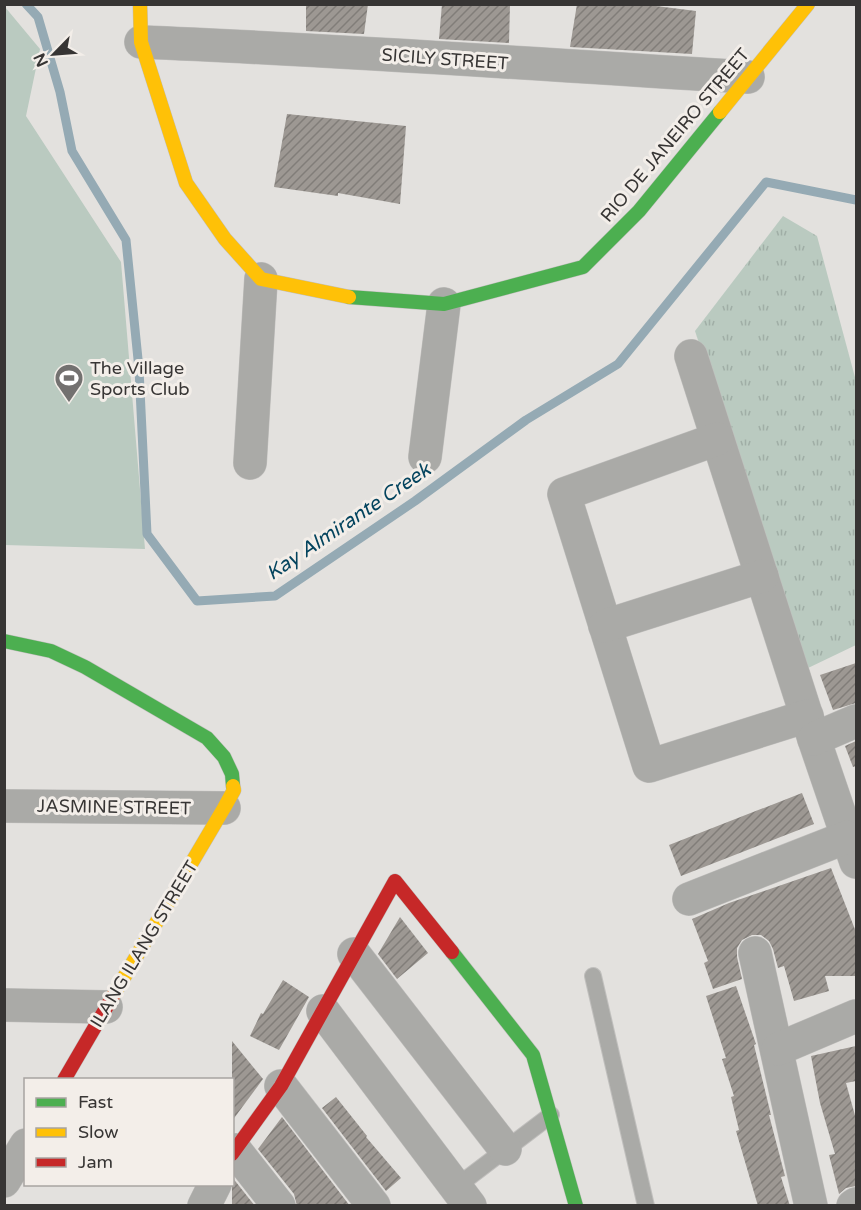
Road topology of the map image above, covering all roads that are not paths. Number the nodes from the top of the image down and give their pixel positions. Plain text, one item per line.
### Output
1 (140, 4) edge
2 (807, 4) edge
3 (141, 42) junction
4 (748, 77) junction
5 (261, 279) junction
6 (444, 304) junction
7 (691, 356) dead end
8 (717, 439) junction
9 (425, 457) dead end
10 (250, 463) dead end
11 (762, 576) junction
12 (605, 626) junction
13 (4, 641) edge
14 (856, 722) edge
15 (810, 727) junction
16 (4, 806) edge
17 (224, 808) junction
18 (852, 850) edge
19 (688, 899) dead end
20 (755, 953) dead end
21 (354, 954) junction
22 (593, 976) dead end
23 (4, 1005) edge
24 (106, 1007) junction
25 (323, 1011) junction
26 (856, 1016) edge
27 (778, 1049) junction
28 (65, 1078) edge
29 (281, 1086) junction
30 (551, 1115) junction
31 (24, 1148) edge
32 (504, 1149) junction
33 (234, 1152) edge
34 (4, 1181) edge
35 (215, 1186) edge
36 (463, 1196) edge
37 (204, 1206) edge
38 (279, 1206) edge
39 (374, 1206) edge
40 (576, 1206) edge
41 (646, 1206) edge
42 (811, 1206) edge

1 - 3 street
2 - 4 street, RIO DE JANEIRO STREET
3 - 4 street, SICILY STREET
3 - 5 street
4 - 6 street, RIO DE JANEIRO STREET
5 - 6 street, RIO DE JANEIRO STREET
5 - 10 street
6 - 9 street
7 - 8 street
8 - 11 street
8 - 12 street
11 - 12 street
11 - 15 street
12 - 15 street
13 - 17 street, ILANG ILANG STREET
14 - 15 street
15 - 18 street
16 - 17 street, JASMINE STREET
17 - 24 street, ILANG ILANG STREET
18 - 19 street
20 - 27 street
21 - 25 street
21 - 30 street
21 - 32 street
22 - 41 lane
23 - 24 street
24 - 28 street, ILANG ILANG STREET
25 - 29 street
25 - 36 street
26 - 27 street
27 - 42 street
29 - 33 street
29 - 39 street
30 - 32 lane
30 - 40 street
31 - 34 street
32 - 36 lane
33 - 38 street
35 - 37 street

